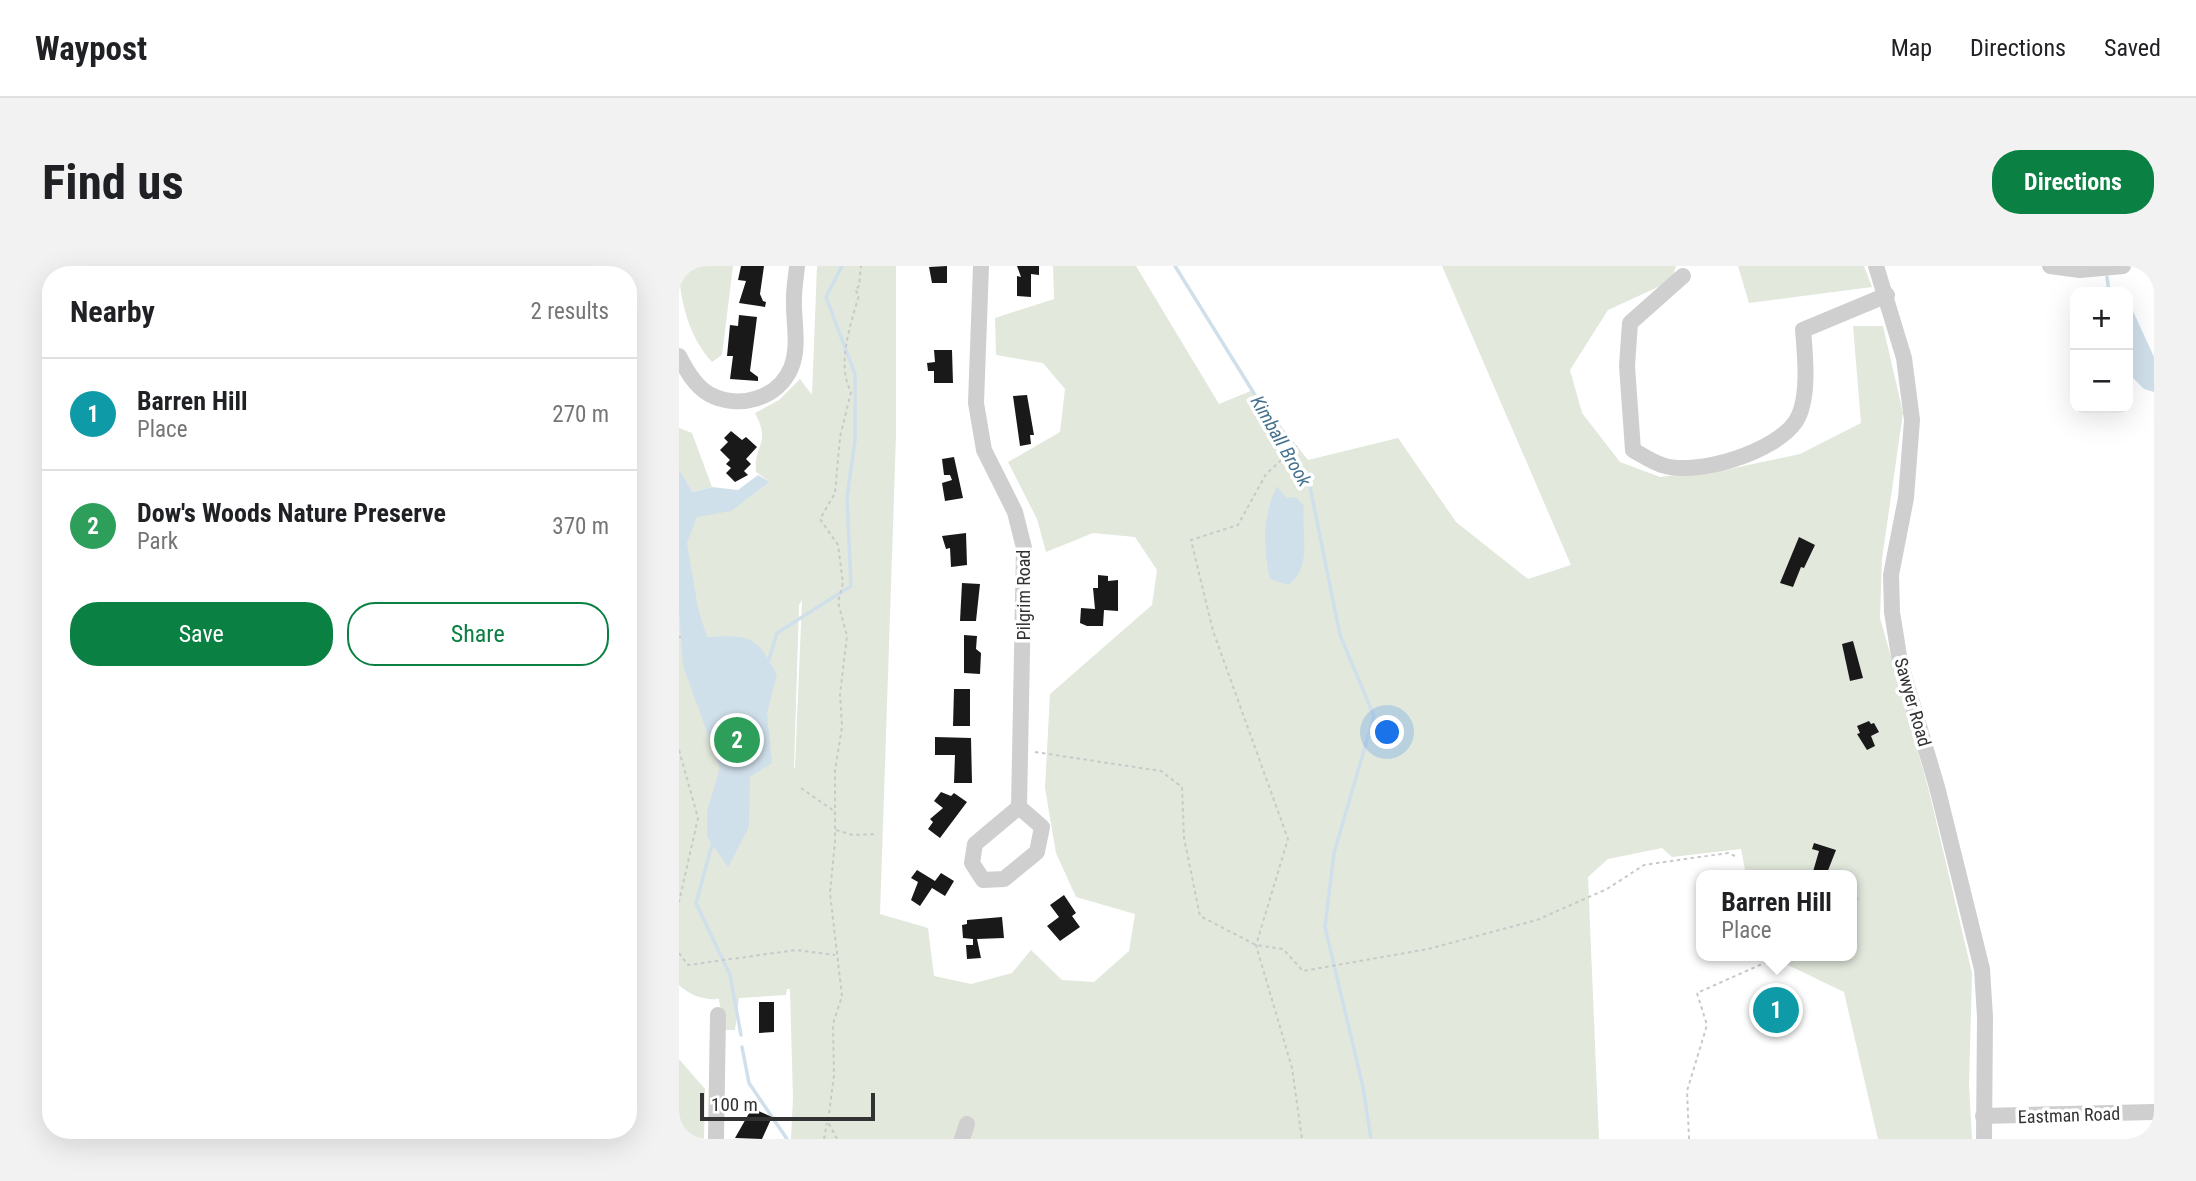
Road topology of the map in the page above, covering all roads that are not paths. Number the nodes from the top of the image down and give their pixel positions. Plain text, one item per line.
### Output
1 (797, 266) edge
2 (981, 266) edge
3 (1876, 266) edge
4 (2050, 266) edge
5 (2123, 266) edge
6 (1683, 276) dead end
7 (1887, 295) junction
8 (681, 367) edge
9 (1019, 807) junction
10 (718, 1015) dead end
11 (2154, 1112) edge
12 (1983, 1116) junction
13 (716, 1139) edge
14 (1984, 1139) edge

1 - 8 street
2 - 9 street, Pilgrim Road
3 - 7 street, Sawyer Road
4 - 5 street
6 - 7 street
7 - 12 street, Sawyer Road
9 - 9 street
10 - 13 street
11 - 12 street, Eastman Road
12 - 14 street, Sawyer Road

